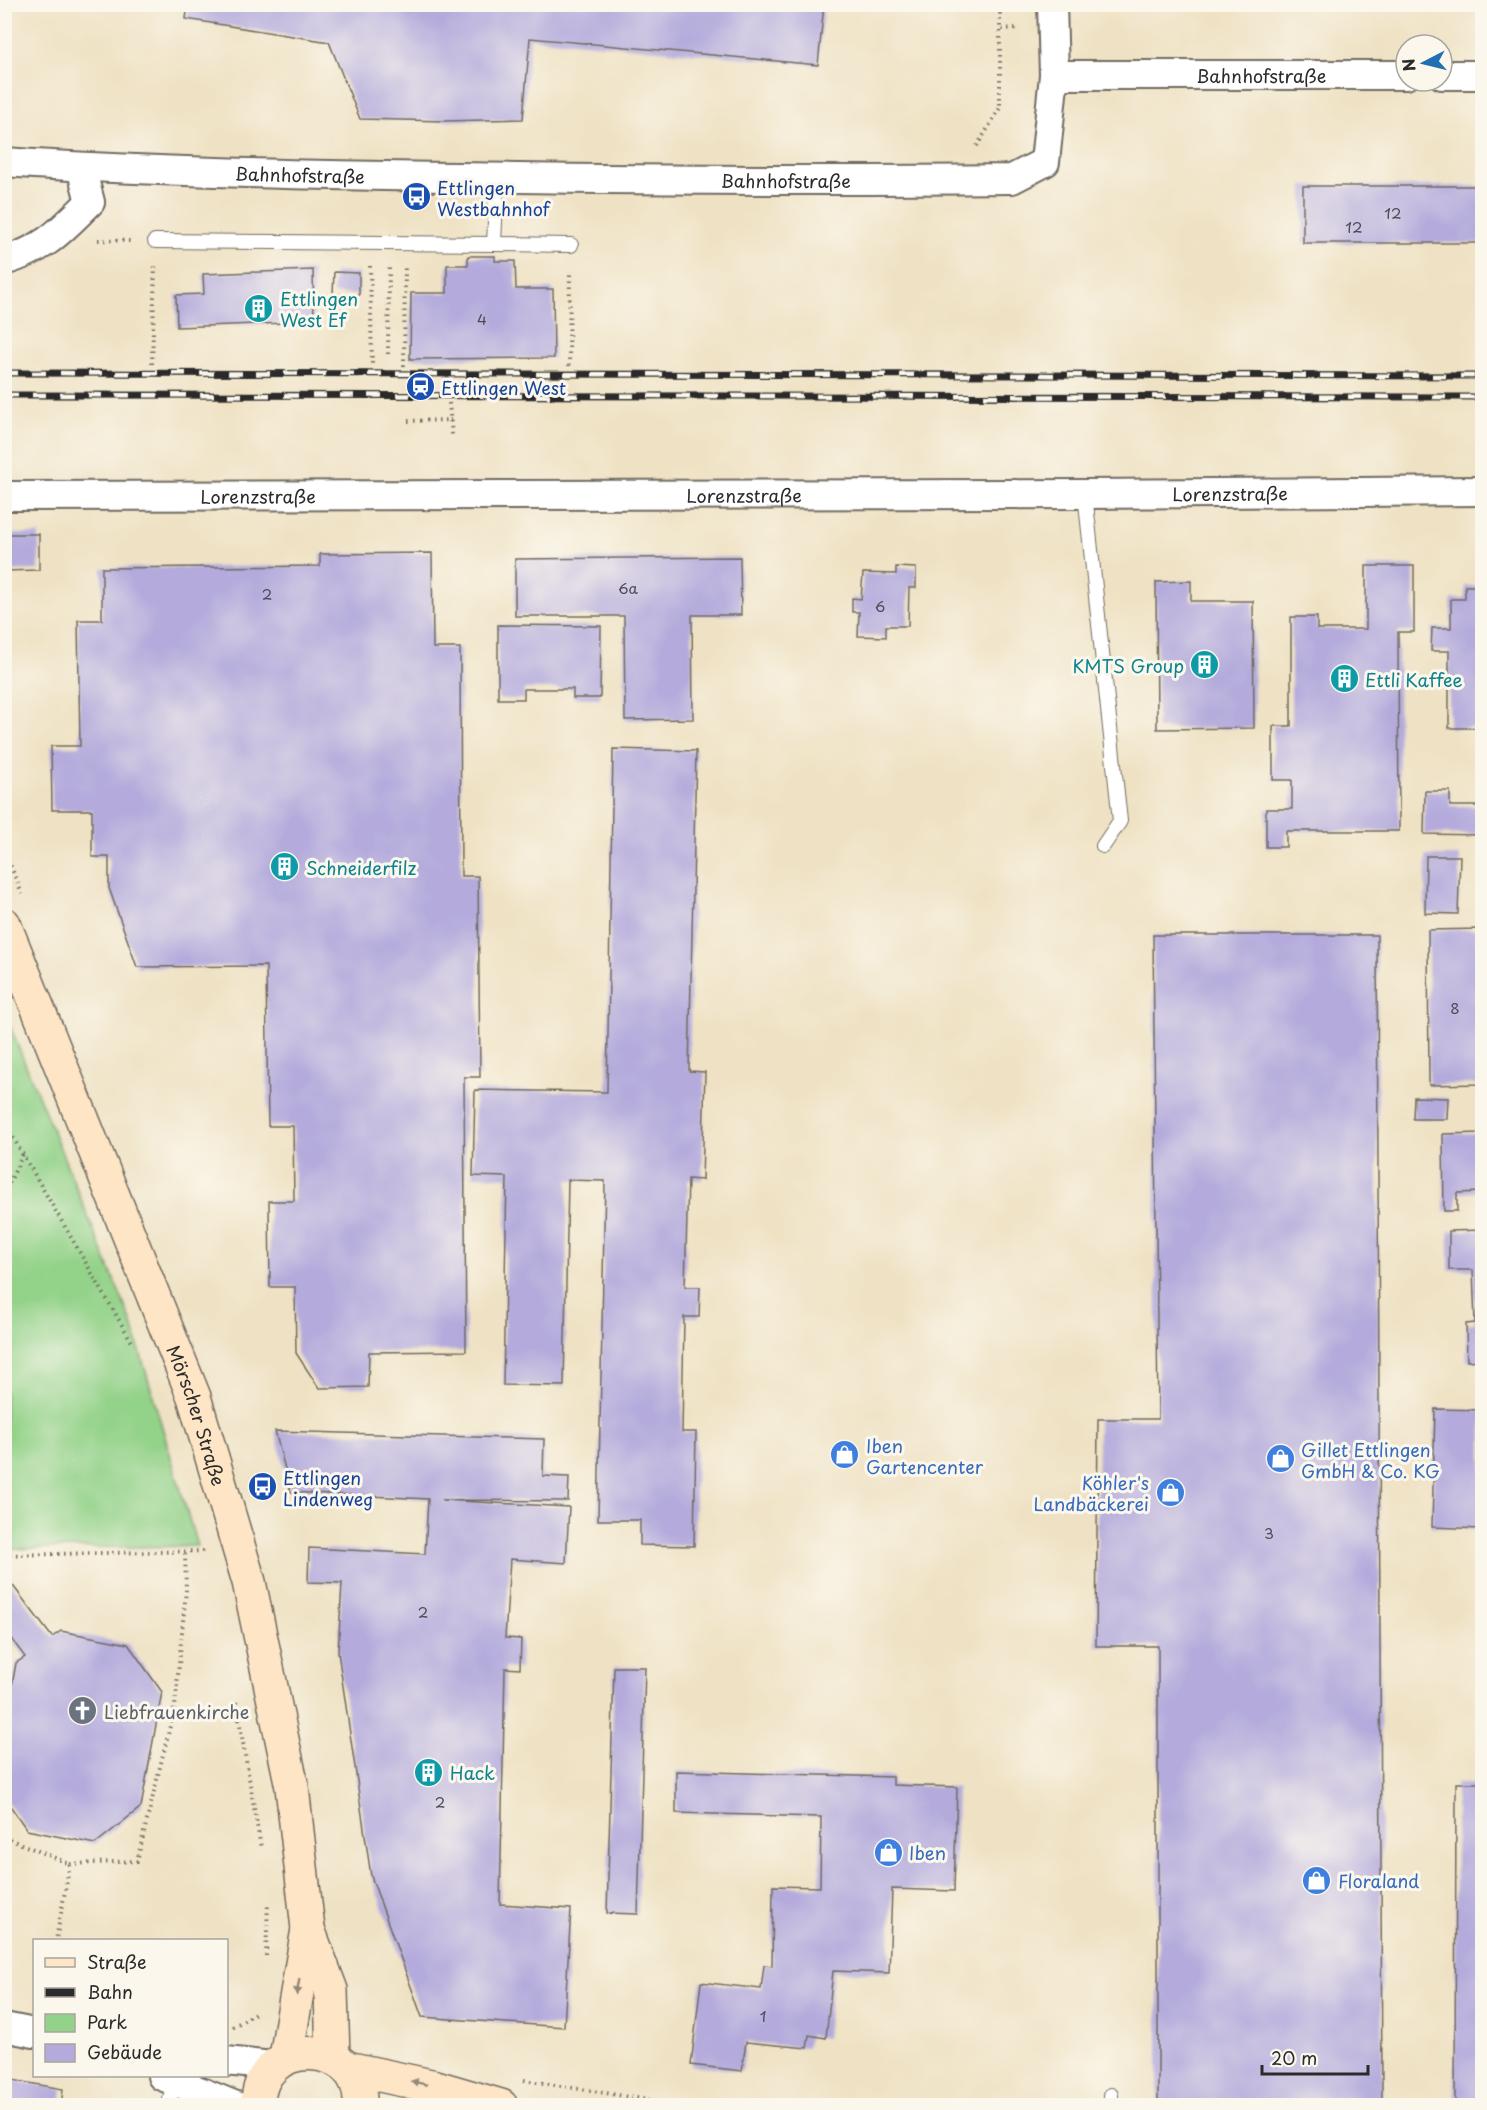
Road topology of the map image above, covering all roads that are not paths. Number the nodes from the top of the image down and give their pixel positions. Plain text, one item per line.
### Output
1 (1052, 4) edge
2 (1054, 75) junction
3 (1394, 75) edge
4 (1454, 75) edge
5 (1482, 75) edge
6 (4, 162) edge
7 (81, 167) junction
8 (497, 177) junction
9 (155, 241) road end
10 (494, 244) junction
11 (571, 245) dead end
12 (4, 261) edge
13 (1482, 490) edge
14 (1085, 494) junction
15 (4, 496) edge
16 (1103, 846) dead end
17 (4, 924) edge
18 (308, 1929) junction
19 (4, 2027) edge
20 (33, 2033) edge
21 (228, 2061) edge
22 (280, 2062) junction
23 (340, 2063) junction
24 (168, 2087) edge
25 (497, 2105) edge
26 (236, 2106) edge
27 (258, 2106) edge
28 (360, 2106) edge

1 - 2 street
2 - 3 street, Bahnhofstraße
2 - 8 street, Bahnhofstraße
4 - 5 street
6 - 7 street, Bahnhofstraße
7 - 8 street, Bahnhofstraße
7 - 12 street
8 - 10 lane
9 - 10 lane
10 - 11 lane
13 - 14 street, Lorenzstraße
14 - 15 street, Lorenzstraße
14 - 16 lane
17 - 18 main road, Mörscher Straße
18 -> 22 main road, Mörscher Straße
18 - 23 main road, Mörscher Straße
19 - 20 street
21 - 22 street
22 - 23 main road
22 - 27 main road, Mörscher Straße
25 -> 23 main road
23 - 28 main road
24 - 26 street

